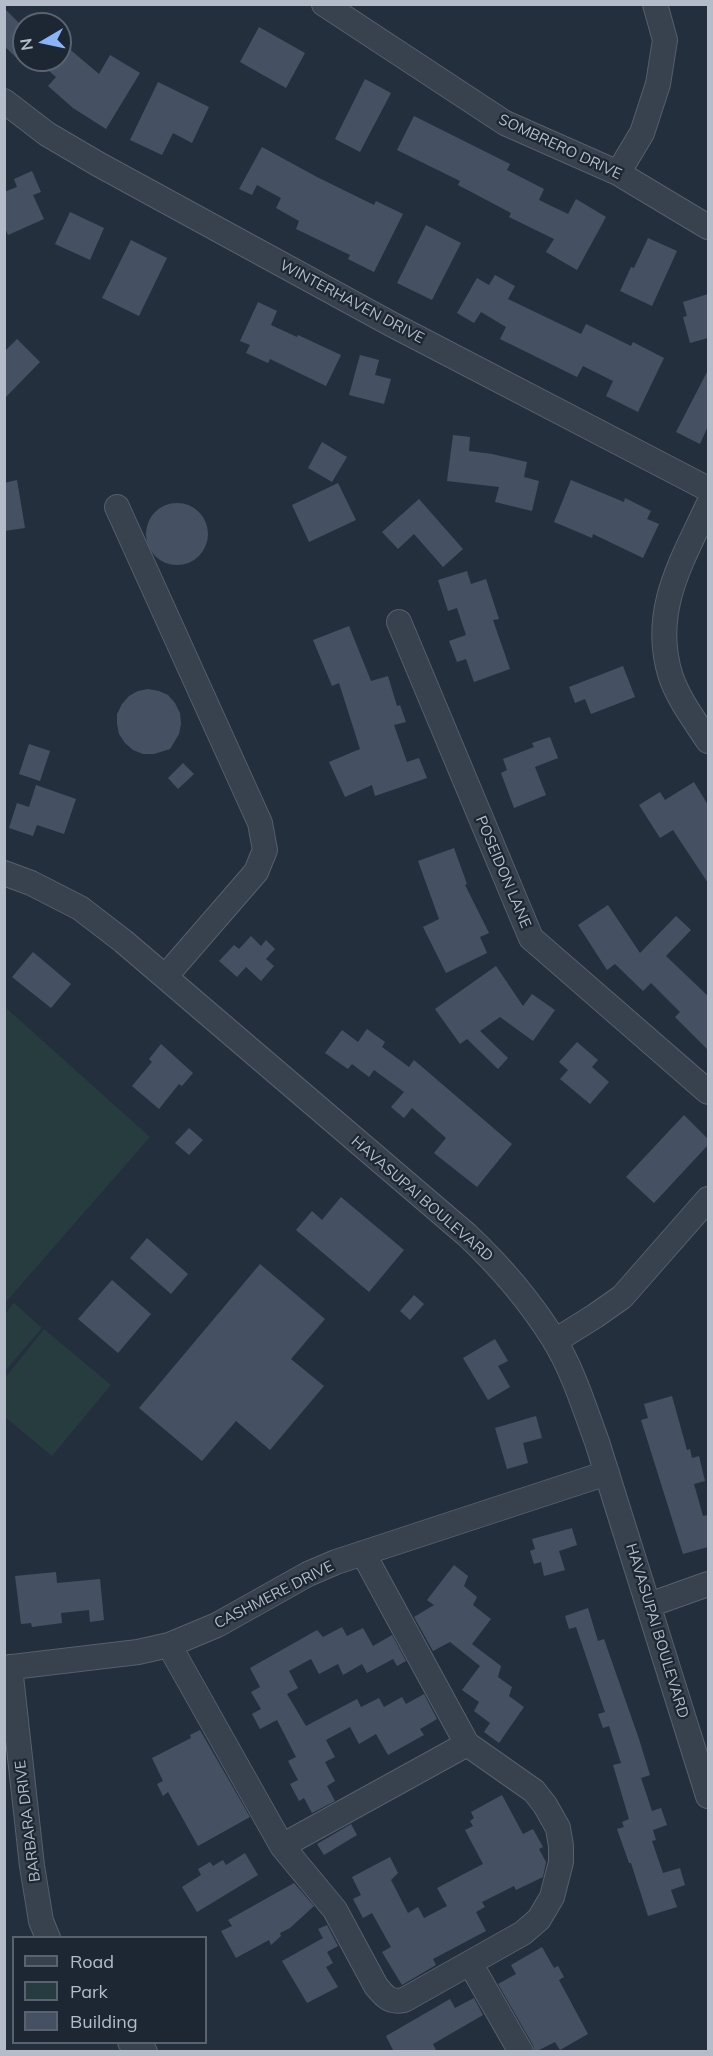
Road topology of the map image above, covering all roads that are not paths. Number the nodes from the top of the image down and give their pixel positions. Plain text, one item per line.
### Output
1 (324, 4) edge
2 (655, 4) edge
3 (4, 101) edge
4 (618, 173) junction
5 (708, 227) edge
6 (708, 489) edge
7 (708, 505) edge
8 (117, 507) dead end
9 (399, 622) dead end
10 (708, 741) edge
11 (4, 873) edge
12 (165, 976) junction
13 (708, 1092) edge
14 (708, 1199) edge
15 (555, 1341) junction
16 (607, 1473) junction
17 (363, 1553) junction
18 (708, 1584) edge
19 (649, 1605) junction
20 (169, 1645) junction
21 (8, 1668) edge
22 (467, 1744) junction
23 (708, 1796) edge
24 (282, 1846) junction
25 (47, 1936) edge
26 (470, 1963) junction
27 (132, 2044) edge
28 (145, 2052) edge
29 (521, 2052) edge

1 - 4 street, SOMBRERO DRIVE
2 - 4 street
3 - 6 street, WINTERHAVEN DRIVE
4 - 5 street, SOMBRERO DRIVE
7 - 10 street
8 - 12 street
9 - 13 street, POSEIDON LANE
11 - 12 street, HAVASUPAI BOULEVARD
12 - 15 street, HAVASUPAI BOULEVARD
14 - 15 street
15 - 16 street, HAVASUPAI BOULEVARD
16 - 17 street, CASHMERE DRIVE
16 - 19 street, HAVASUPAI BOULEVARD
17 - 20 street, CASHMERE DRIVE
17 - 22 street
18 - 19 street
19 - 23 street, HAVASUPAI BOULEVARD
20 - 21 street, CASHMERE DRIVE
20 - 24 street
21 - 25 street, BARBARA DRIVE
22 - 24 street
22 - 26 street
24 - 26 street
26 - 29 street
27 - 28 street

